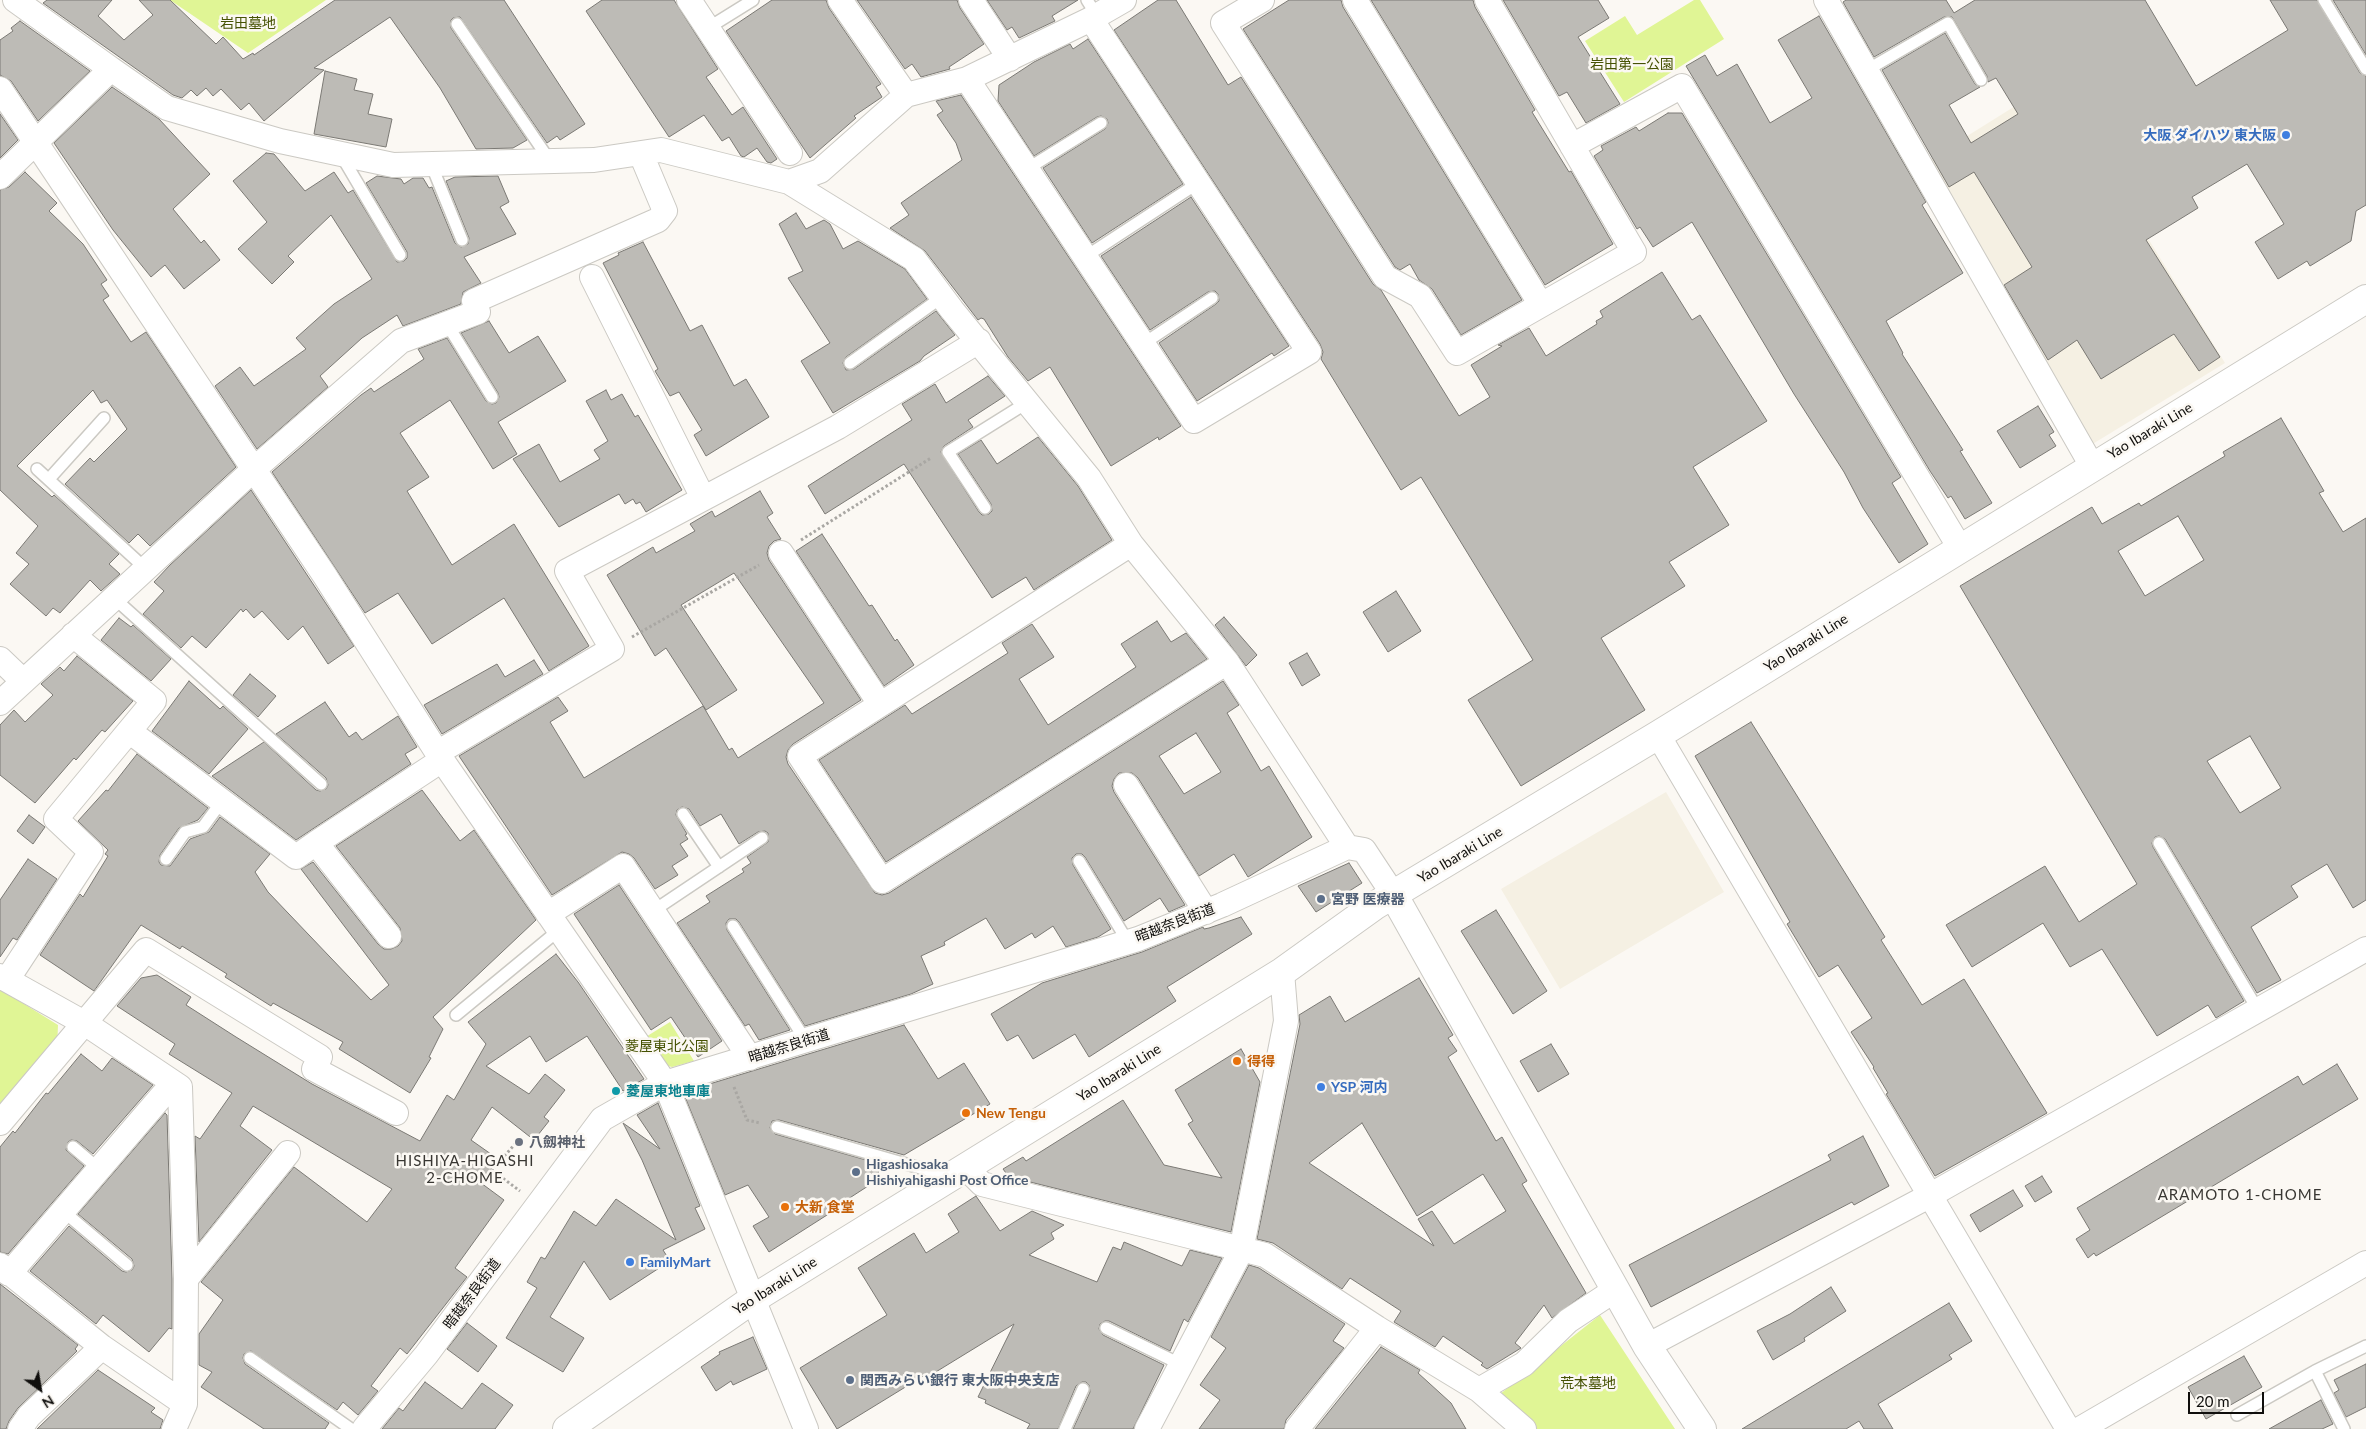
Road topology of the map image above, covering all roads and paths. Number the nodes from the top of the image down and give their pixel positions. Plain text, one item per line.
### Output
1 (15, 0) edge
2 (690, 0) edge
3 (752, 0) edge
4 (840, 0) edge
5 (971, 0) edge
6 (1124, 0) edge
7 (1262, 0) edge
8 (1354, 0) edge
9 (1487, 0) edge
10 (1826, 0) edge
11 (2324, 0) edge
12 (1092, 12) edge
13 (457, 24) dead end
14 (708, 28) junction
15 (1010, 59) junction
16 (2366, 68) edge
17 (111, 69) junction
18 (1867, 70) junction
19 (967, 79) junction
20 (1981, 80) dead end
21 (0, 89) edge
22 (906, 95) junction
23 (1101, 123) dead end
24 (36, 144) junction
25 (1572, 146) junction
26 (340, 153) junction
27 (790, 153) dead end
28 (640, 154) junction
29 (550, 161) junction
30 (5, 164) edge
31 (431, 164) junction
32 (1027, 169) junction
33 (789, 182) junction
34 (1198, 183) junction
35 (462, 240) dead end
36 (400, 255) dead end
37 (1085, 257) junction
38 (592, 277) dead end
39 (942, 297) junction
40 (1212, 298) dead end
41 (2366, 299) edge
42 (1541, 305) junction
43 (447, 324) junction
44 (979, 341) junction
45 (1143, 344) junction
46 (850, 363) dead end
47 (492, 396) dead end
48 (1028, 402) junction
49 (104, 418) dead end
50 (2092, 466) junction
51 (37, 469) dead end
52 (253, 470) junction
53 (48, 479) junction
54 (704, 498) junction
55 (985, 508) dead end
56 (1131, 544) junction
57 (1960, 548) junction
58 (781, 553) dead end
59 (146, 569) junction
60 (114, 598) junction
61 (74, 635) junction
62 (0, 659) edge
63 (1227, 662) junction
64 (23, 681) junction
65 (0, 703) edge
66 (880, 704) junction
67 (129, 731) junction
68 (1658, 735) junction
69 (439, 757) junction
70 (321, 784) dead end
71 (1126, 785) dead end
72 (222, 801) junction
73 (683, 814) dead end
74 (762, 838) dead end
75 (316, 843) junction
76 (2159, 843) dead end
77 (1347, 847) junction
78 (166, 859) dead end
79 (1080, 861) dead end
80 (719, 867) junction
81 (1393, 894) junction
82 (653, 911) junction
83 (1206, 912) junction
84 (554, 922) junction
85 (732, 926) dead end
86 (389, 936) dead end
87 (1128, 942) junction
88 (2366, 949) edge
89 (1282, 972) junction
90 (4, 978) edge
91 (2258, 1010) junction
92 (456, 1015) dead end
93 (86, 1024) junction
94 (806, 1041) junction
95 (750, 1058) junction
96 (725, 1065) junction
97 (665, 1082) junction
98 (173, 1083) junction
99 (396, 1113) dead end
100 (0, 1124) edge
101 (778, 1127) joint
102 (516, 1144) dead end
103 (73, 1147) dead end
104 (288, 1153) dead end
105 (99, 1169) junction
106 (958, 1172) junction
107 (1929, 1196) junction
108 (538, 1205) junction
109 (63, 1210) junction
110 (1241, 1251) junction
111 (2366, 1263) edge
112 (126, 1265) dead end
113 (5, 1269) edge
114 (186, 1279) junction
115 (1615, 1290) junction
116 (753, 1299) junction
117 (1106, 1328) dead end
118 (1377, 1328) junction
119 (1647, 1346) junction
120 (2366, 1346) edge
121 (102, 1347) junction
122 (250, 1358) dead end
123 (1180, 1364) junction
124 (2315, 1371) junction
125 (1083, 1389) dead end
126 (1479, 1390) junction
127 (184, 1404) junction
128 (2237, 1415) dead end
129 (20, 1429) edge
130 (174, 1429) edge
131 (351, 1429) edge
132 (364, 1429) edge
133 (567, 1429) edge
134 (806, 1429) edge
135 (1065, 1429) edge
136 (1147, 1429) edge
137 (1297, 1429) edge
138 (1524, 1429) edge
139 (1702, 1429) edge
140 (2068, 1429) edge
141 (2080, 1429) edge
142 (2344, 1429) edge

1 - 17 street
2 - 14 street
3 - 14 lane
4 - 22 street
5 - 15 street
6 - 12 street
7 - 42 street
8 - 42 street
9 - 25 street
10 - 18 street
11 - 16 lane
12 - 15 street
12 - 34 street
13 - 29 lane
14 - 27 street
15 - 19 street
17 - 24 street
17 - 26 street
18 - 20 lane
18 - 50 street
19 - 22 street
19 - 32 street
21 - 24 street
22 - 33 street
23 - 32 lane
24 - 30 street
24 - 52 street
25 - 42 street
25 - 57 street
26 - 31 street
26 - 36 lane
28 - 29 street
28 - 33 street
28 - 43 street
29 - 31 street
31 - 35 lane
32 - 37 street
33 - 39 street
34 - 37 lane
34 - 45 street
37 - 45 street
38 - 54 street
39 - 44 street
39 - 46 lane
40 - 45 lane
41 - 50 main road, Yao Ibaraki Line
43 - 47 lane
43 - 52 street
44 - 48 street
44 - 54 street
48 - 55 lane
48 - 56 street
49 - 53 lane
50 - 57 main road, Yao Ibaraki Line
51 - 53 lane
52 - 59 street
52 - 69 street
53 - 59 lane
54 - 69 street
56 - 63 street
56 - 66 street
57 - 68 main road, Yao Ibaraki Line
58 - 66 street
59 - 60 street
60 - 61 street
60 - 70 lane
61 - 64 street
61 - 67 street
62 - 64 street
63 - 66 street
63 - 77 street
64 - 65 street
67 - 72 street
67 - 90 street
68 - 81 main road, Yao Ibaraki Line
68 - 107 street
69 - 75 street
69 - 84 street
71 - 83 street
72 - 75 street
72 - 78 lane
73 - 80 lane
74 - 80 lane
75 - 86 street
76 - 91 lane
77 - 81 street
77 - 83 street, 暗越奈良街道
79 - 87 lane
80 - 82 lane
81 - 89 main road, Yao Ibaraki Line
81 - 115 main road
82 - 84 street
82 - 95 street
83 - 87 street, 暗越奈良街道
84 - 92 lane
84 - 97 street
85 - 94 lane
87 - 94 street, 暗越奈良街道
88 - 91 street
89 - 106 main road, Yao Ibaraki Line
89 - 110 street
90 - 93 street
91 - 107 street
93 - 98 street
93 - 99 street
93 - 100 street
94 - 95 street, 暗越奈良街道
95 - 96 street, 暗越奈良街道
96 - 97 street, 暗越奈良街道
96 - 101 path
97 - 108 street, 暗越奈良街道
97 - 116 street
98 - 105 street
98 - 114 street
101 - 106 lane
102 - 108 path
103 - 105 lane
104 - 114 street
105 - 109 street
106 - 110 street
106 - 116 main road, Yao Ibaraki Line
107 - 119 street
107 - 140 street
108 - 132 street, 暗越奈良街道
109 - 112 lane
109 - 113 street
110 - 118 street
110 - 123 street
111 - 141 street
113 - 121 street
114 - 127 street
115 - 119 main road
115 - 126 street
116 - 133 main road, Yao Ibaraki Line
116 - 134 street
117 - 123 lane
118 - 126 street
118 - 137 street
119 - 139 main road
120 - 124 lane
121 - 127 street
121 - 129 street
122 - 131 lane
123 - 136 street
124 - 128 lane
124 - 142 lane
125 - 135 lane
126 - 138 street
127 - 130 street

